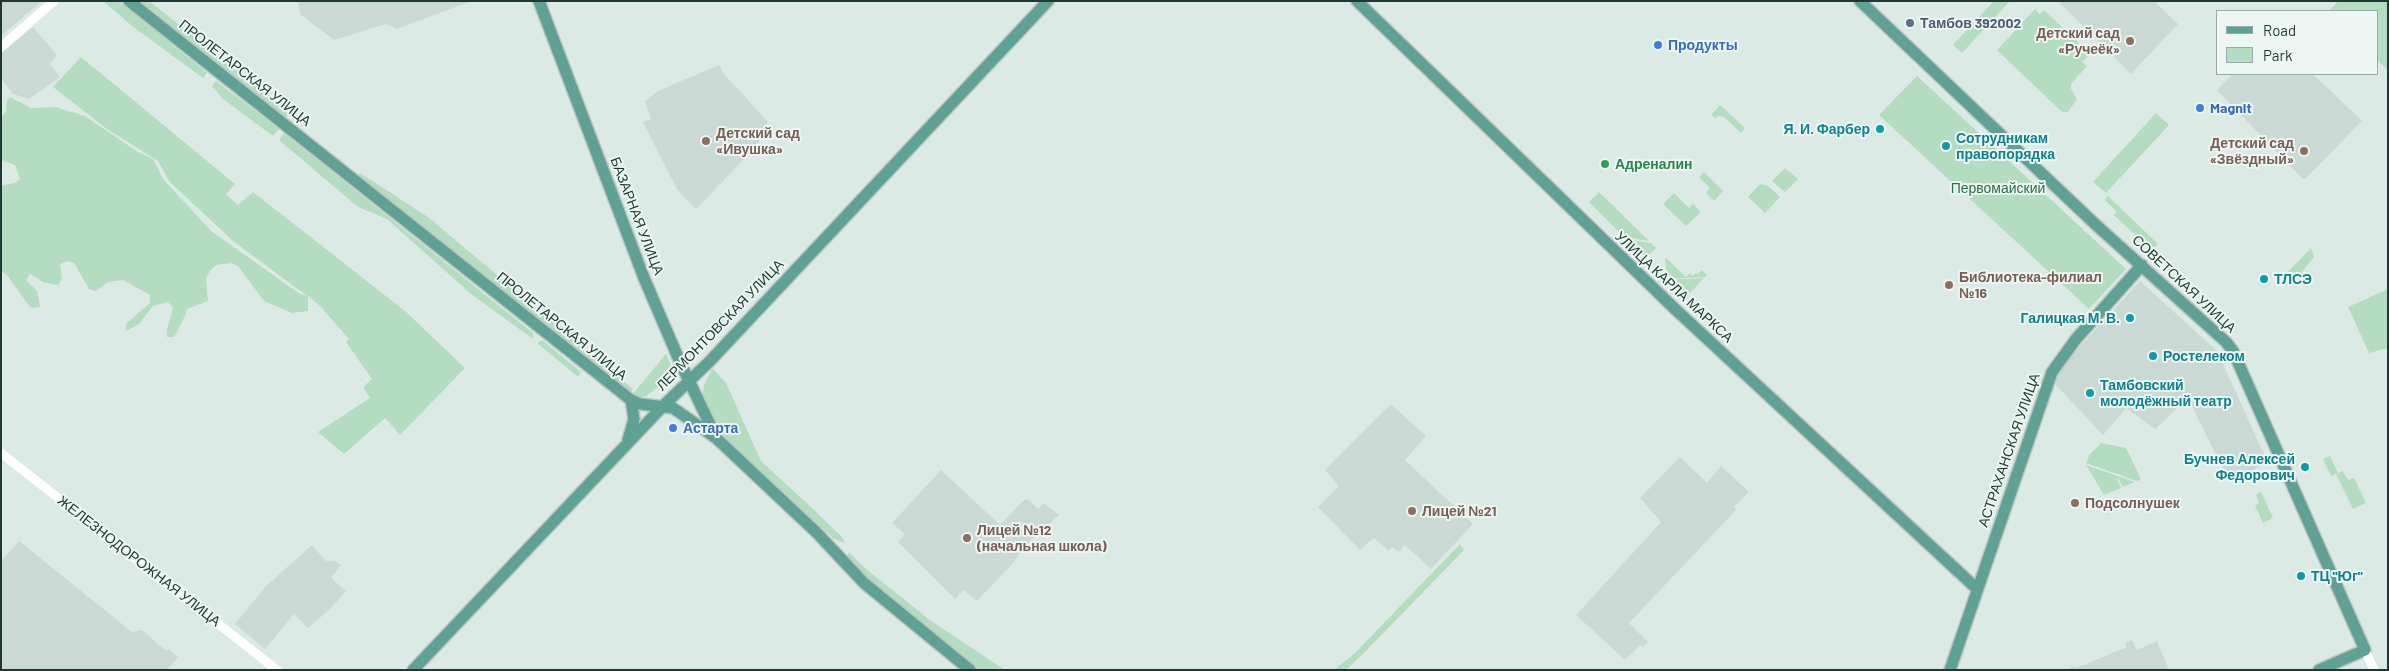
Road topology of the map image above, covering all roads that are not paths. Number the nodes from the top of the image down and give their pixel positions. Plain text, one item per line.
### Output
1 (54, 1) edge
2 (129, 1) edge
3 (539, 1) edge
4 (1048, 1) edge
5 (1357, 1) edge
6 (1860, 1) edge
7 (1, 47) edge
8 (2142, 265) junction
9 (689, 380) junction
10 (631, 400) junction
11 (663, 406) junction
12 (716, 438) junction
13 (626, 444) junction
14 (1, 453) edge
15 (1976, 588) junction
16 (2365, 650) junction
17 (417, 666) edge
18 (277, 670) edge
19 (970, 670) edge
20 (1950, 670) edge
21 (2319, 670) edge
22 (2374, 670) edge

1 - 7 street
2 - 10 main road, ПРОЛЕТАРСКАЯ УЛИЦА
3 - 9 main road, БАЗАРНАЯ УЛИЦА
4 - 9 main road, ЛЕРМОНТОВСКАЯ УЛИЦА
5 - 15 main road, УЛИЦА КАРЛА МАРКСА
6 - 8 main road, СОВЕТСКАЯ УЛИЦА
8 - 15 main road, АСТРАХАНСКАЯ УЛИЦА
8 - 16 main road, СОВЕТСКАЯ УЛИЦА
9 - 11 main road, ЛЕРМОНТОВСКАЯ УЛИЦА
9 - 12 main road, БАЗАРНАЯ УЛИЦА
10 - 11 main road, ПРОЛЕТАРСКАЯ УЛИЦА
10 - 13 main road
11 - 12 main road, ПРОЛЕТАРСКАЯ УЛИЦА
11 - 13 main road, ЛЕРМОНТОВСКАЯ УЛИЦА
12 - 19 main road, ПРОЛЕТАРСКАЯ УЛИЦА
13 - 17 main road, ЛЕРМОНТОВСКАЯ УЛИЦА
14 - 18 street, ЖЕЛЕЗНОДОРОЖНАЯ УЛИЦА
15 - 20 main road, АСТРАХАНСКАЯ УЛИЦА
16 - 21 main road
16 - 22 street, СОВЕТСКАЯ УЛИЦА

